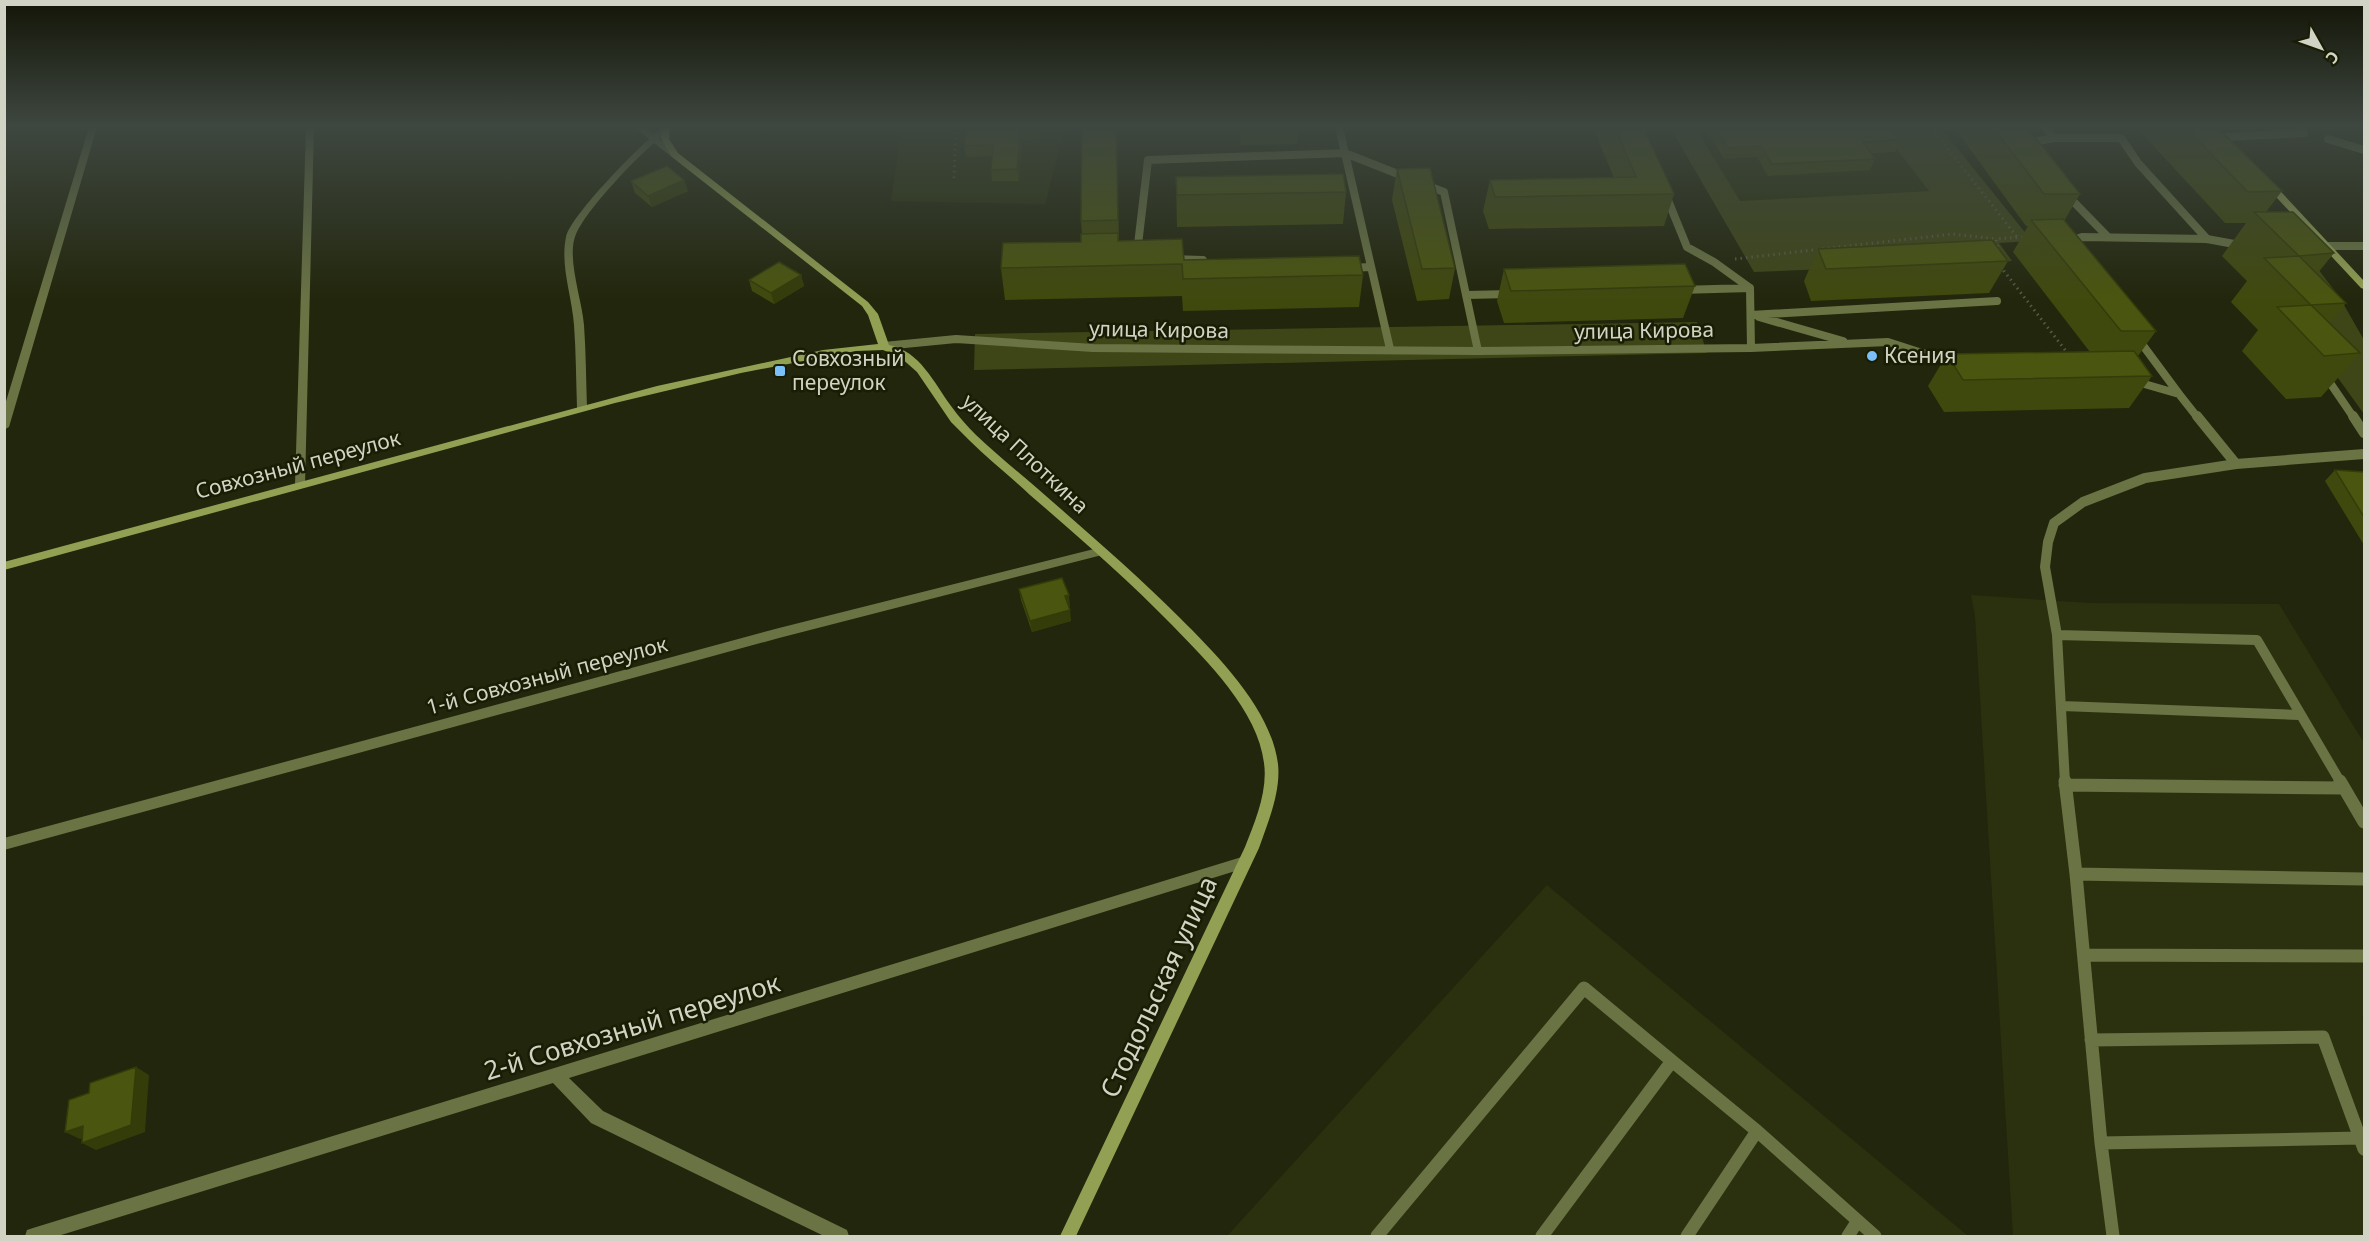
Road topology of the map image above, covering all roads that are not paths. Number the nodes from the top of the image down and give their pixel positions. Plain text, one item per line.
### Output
1 (76, 185) edge
2 (308, 185) edge
3 (609, 185) edge
4 (713, 185) edge
5 (1145, 185) edge
6 (1352, 185) edge
7 (1426, 185) edge
8 (1662, 185) edge
9 (2158, 185) edge
10 (2270, 185) edge
11 (2061, 188) edge
12 (2108, 237) junction
13 (2207, 239) junction
14 (2326, 245) junction
15 (2364, 246) edge
16 (2305, 247) edge
17 (2252, 248) dead end
18 (2074, 252) edge
19 (1125, 258) edge
20 (1137, 258) junction
21 (1148, 258) edge
22 (1159, 259) edge
23 (1371, 267) junction
24 (1336, 269) edge
25 (1219, 276) edge
26 (2364, 286) edge
27 (1750, 288) junction
28 (1667, 290) edge
29 (1525, 294) edge
30 (1466, 295) junction
31 (1997, 301) dead end
32 (1750, 315) junction
33 (2130, 327) edge
34 (1852, 344) junction
35 (885, 346) junction
36 (1751, 348) junction
37 (1390, 349) junction
38 (1478, 351) junction
39 (1965, 360) edge
40 (2316, 363) edge
41 (2123, 377) edge
42 (2179, 394) junction
43 (582, 408) junction
44 (4, 427) edge
45 (2364, 433) edge
46 (2364, 454) edge
47 (2236, 464) junction
48 (300, 485) junction
49 (1102, 551) junction
50 (4, 567) edge
51 (2057, 635) junction
52 (2062, 706) junction
53 (2300, 715) junction
54 (1269, 751) joint
55 (2065, 784) junction
56 (2343, 788) junction
57 (2364, 822) edge
58 (4, 844) edge
59 (1245, 862) junction
60 (2076, 874) junction
61 (2364, 879) edge
62 (2084, 955) junction
63 (2364, 956) edge
64 (2091, 1040) junction
65 (1672, 1061) junction
66 (556, 1075) junction
67 (1757, 1131) junction
68 (2101, 1143) junction
69 (2362, 1144) edge
70 (1857, 1222) junction
71 (33, 1236) edge
72 (841, 1236) edge
73 (1068, 1236) edge
74 (1377, 1236) edge
75 (1542, 1236) edge
76 (1687, 1236) edge
77 (1848, 1236) edge
78 (1875, 1236) edge
79 (2113, 1236) edge

1 - 44 street
2 - 48 street
3 - 43 street
4 - 35 street
5 - 20 lane
6 - 23 lane
7 - 30 lane
8 - 27 lane
9 - 13 lane
10 - 14 street
11 - 12 lane
12 - 13 lane
12 - 18 lane
13 - 17 lane
14 - 15 lane
14 - 16 lane
14 - 26 street
19 - 20 lane
20 - 21 lane
22 - 25 lane
23 - 24 lane
23 - 37 lane
27 - 28 lane
27 - 32 lane
29 - 30 lane
30 - 38 lane
31 - 32 lane
32 - 34 lane
32 - 36 lane
33 - 42 lane
34 - 36 lane, улица Кирова
34 - 39 lane, улица Кирова
35 - 37 lane, улица Кирова
35 - 43 street, Совхозный переулок
35 - 49 street, улица Плоткина
36 - 38 lane, улица Кирова
37 - 38 lane, улица Кирова
40 - 45 lane
41 - 42 lane
42 - 47 lane
43 - 48 street, Совхозный переулок
46 - 47 lane
47 - 51 lane
48 - 50 street, Совхозный переулок
49 - 54 street, улица Плоткина
49 - 58 street, 1-й Совхозный переулок
51 - 52 lane
51 - 53 lane
52 - 53 lane
52 - 55 lane
53 - 56 lane
54 - 59 street, Стодольская улица
55 - 56 lane
55 - 60 lane
56 - 57 lane
59 - 66 street, 2-й Совхозный переулок
59 - 73 street, Стодольская улица
60 - 61 lane
60 - 62 lane
62 - 63 lane
62 - 64 lane
64 - 68 lane
64 - 69 lane
65 - 67 lane
65 - 74 lane
65 - 75 lane
66 - 71 street, 2-й Совхозный переулок
66 - 72 street
67 - 70 lane
67 - 76 lane
68 - 69 lane
68 - 79 lane
70 - 77 lane
70 - 78 lane

